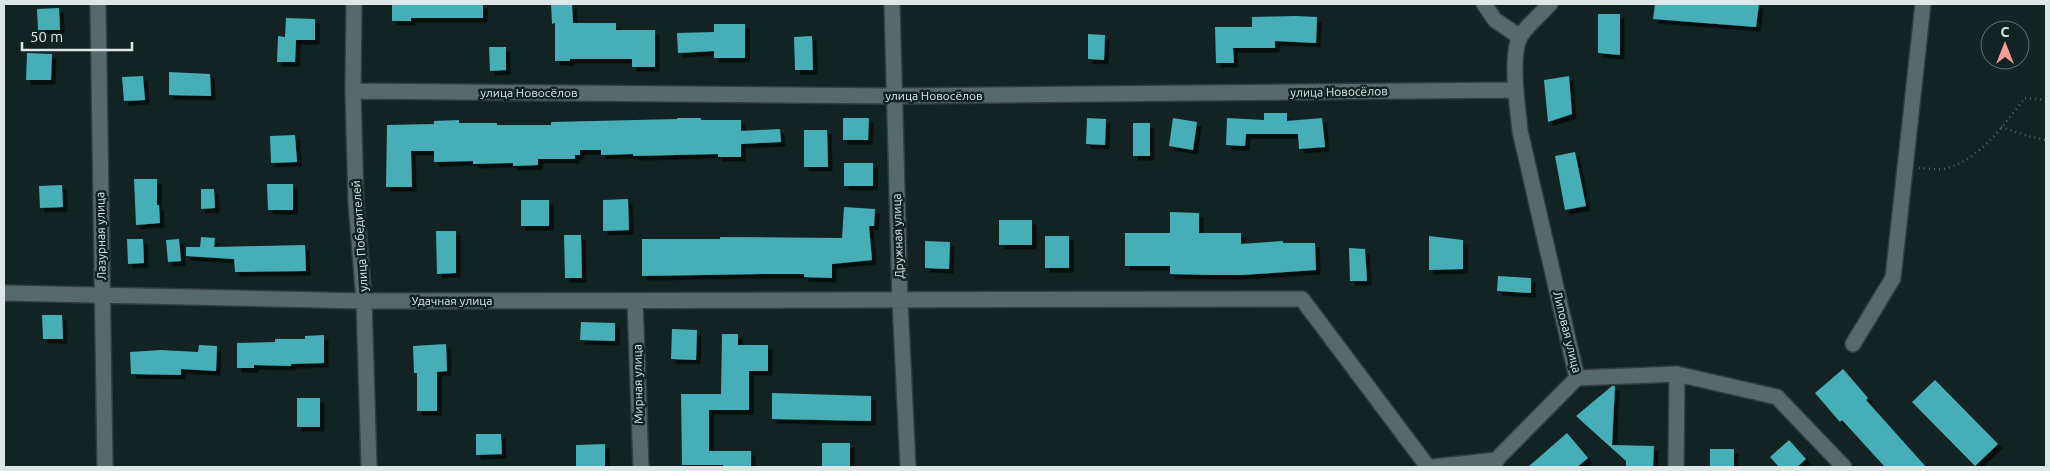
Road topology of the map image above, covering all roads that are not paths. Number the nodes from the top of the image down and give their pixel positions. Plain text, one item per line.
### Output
1 (98, 4) edge
2 (354, 4) edge
3 (892, 4) edge
4 (1484, 4) edge
5 (1550, 4) edge
6 (1923, 4) edge
7 (1520, 37) junction
8 (1516, 90) junction
9 (353, 92) junction
10 (894, 96) junction
11 (4, 293) edge
12 (102, 295) junction
13 (364, 301) junction
14 (636, 301) junction
15 (900, 301) junction
16 (1853, 344) dead end
17 (1677, 374) junction
18 (1577, 378) junction
19 (1493, 464) edge
20 (105, 467) edge
21 (370, 467) edge
22 (641, 467) edge
23 (908, 467) edge
24 (1430, 467) edge
25 (1676, 467) edge
26 (1844, 467) edge

1 - 12 street, Лазурная улица
2 - 9 street, улица Победителей
3 - 10 street, Дружная улица
4 - 7 street
5 - 7 street
6 - 16 street
7 - 8 street, Липовая улица
8 - 10 street, улица Новосёлов
8 - 18 street, Липовая улица
9 - 10 street, улица Новосёлов
9 - 13 street, улица Победителей
10 - 15 street, Дружная улица
11 - 12 street, Удачная улица
12 - 13 street, Удачная улица
12 - 20 street, Лазурная улица
13 - 14 street, Удачная улица
13 - 21 street, улица Победителей
14 - 15 street, Удачная улица
14 - 22 street, Мирная улица
15 - 23 street, Дружная улица
15 - 24 street, Удачная улица
17 - 18 street, Липовая улица
17 - 25 street
17 - 26 street, Липовая улица
18 - 19 street
19 - 24 street

